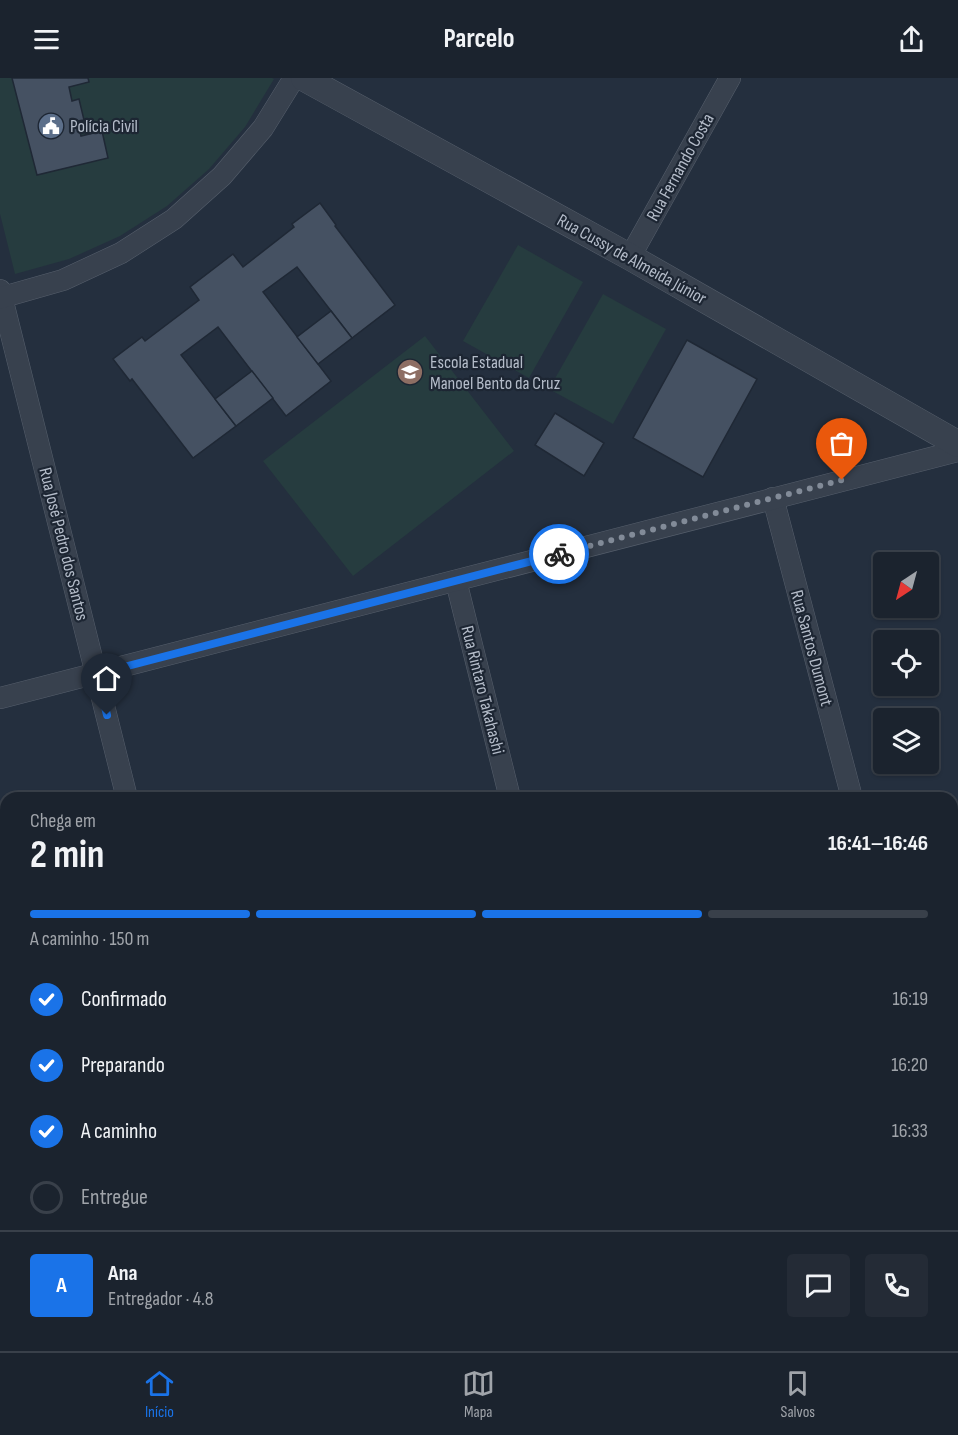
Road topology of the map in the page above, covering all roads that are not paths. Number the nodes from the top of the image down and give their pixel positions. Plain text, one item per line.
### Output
1 (294, 78) edge
2 (304, 78) edge
3 (730, 78) edge
4 (630, 257) junction
5 (1, 295) edge
6 (958, 444) edge
7 (958, 451) edge
8 (773, 498) junction
9 (456, 581) junction
10 (97, 674) junction
11 (0, 698) edge
12 (126, 792) edge
13 (509, 792) edge
14 (850, 792) edge

1 - 5 street
2 - 4 street, Rua Cussy de Almeida Júnior
3 - 4 street, Rua Fernando Costa
4 - 6 street, Rua Cussy de Almeida Júnior
5 - 10 street, Rua José Pedro dos Santos
7 - 8 street
8 - 9 street
8 - 14 street, Rua Santos Dumont
9 - 10 street
9 - 13 street, Rua Rintaro Takahashi
10 - 11 street
10 - 12 street, Rua José Pedro dos Santos

